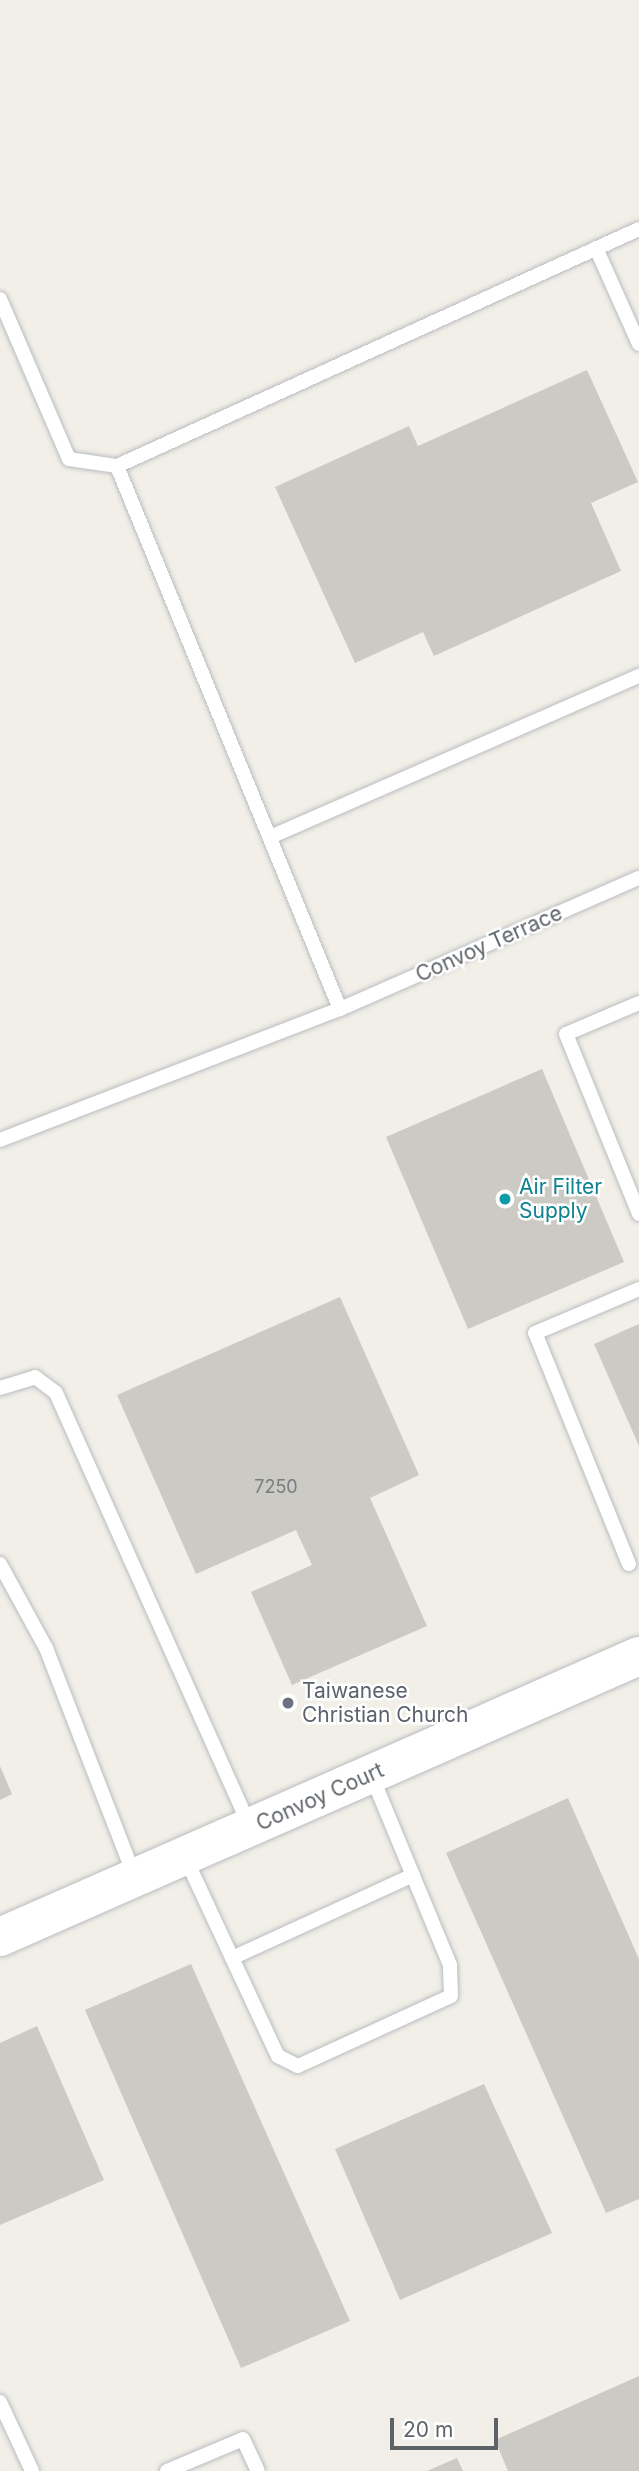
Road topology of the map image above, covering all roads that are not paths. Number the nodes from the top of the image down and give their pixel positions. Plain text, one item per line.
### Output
1 (639, 229) edge
2 (596, 248) junction
3 (0, 299) edge
4 (639, 344) edge
5 (117, 466) junction
6 (639, 676) edge
7 (270, 837) junction
8 (639, 878) edge
9 (639, 1003) edge
10 (340, 1009) junction
11 (0, 1140) edge
12 (639, 1214) edge
13 (639, 1289) edge
14 (0, 1388) edge
15 (0, 1564) edge
16 (629, 1564) dead end
17 (639, 1656) edge
18 (371, 1774) junction
19 (251, 1827) junction
20 (185, 1856) junction
21 (413, 1875) junction
22 (135, 1878) junction
23 (0, 1937) edge
24 (232, 1958) junction
25 (0, 2402) edge
26 (32, 2471) edge
27 (167, 2471) edge
28 (258, 2471) edge

1 - 2 lane
2 - 4 lane
2 - 5 lane
3 - 5 lane
5 - 7 lane
6 - 7 lane
7 - 10 lane
8 - 10 lane, Convoy Terrace
9 - 12 lane
10 - 11 lane, Convoy Terrace
13 - 16 lane
14 - 19 lane
15 - 22 lane
17 - 18 street, Convoy Court
18 - 19 street, Convoy Court
18 - 21 lane
19 - 20 street, Convoy Court
20 - 22 street, Convoy Court
20 - 24 lane
21 - 24 lane
21 - 24 lane
22 - 23 street, Convoy Court
25 - 26 lane
27 - 28 lane

